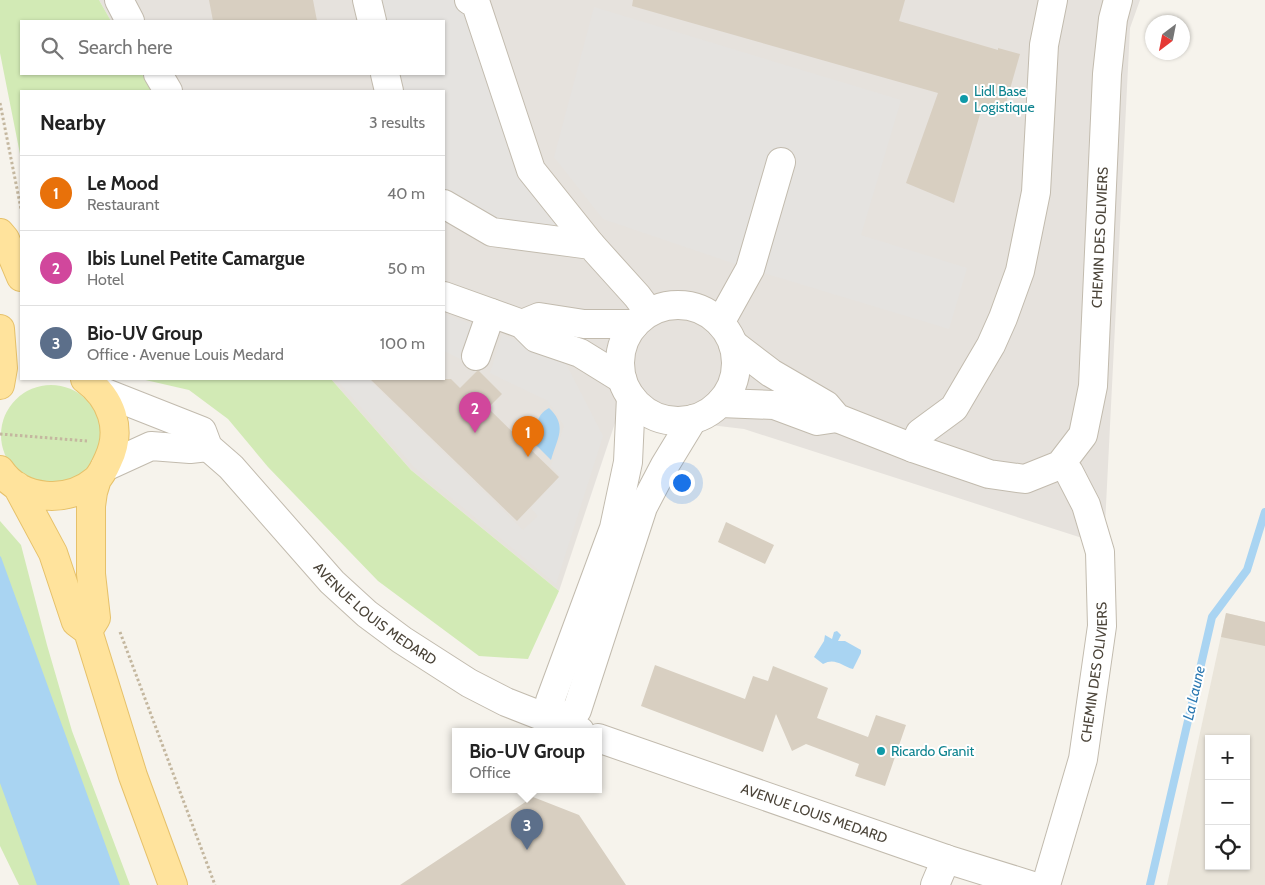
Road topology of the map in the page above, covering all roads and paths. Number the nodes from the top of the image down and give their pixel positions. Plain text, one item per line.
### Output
1 (119, 0) edge
2 (367, 0) edge
3 (469, 0) edge
4 (1054, 0) edge
5 (1118, 0) edge
6 (129, 20) edge
7 (372, 20) edge
8 (159, 75) edge
9 (384, 75) edge
10 (167, 90) edge
11 (389, 90) edge
12 (0, 103) edge
13 (781, 162) dead end
14 (20, 204) edge
15 (445, 205) edge
16 (0, 233) edge
17 (591, 245) junction
18 (20, 275) edge
19 (445, 296) edge
20 (491, 313) junction
21 (642, 318) junction
22 (522, 324) junction
23 (0, 328) edge
24 (727, 334) junction
25 (476, 356) dead end
26 (20, 377) edge
27 (92, 384) edge
28 (0, 385) edge
29 (626, 388) junction
30 (0, 395) edge
31 (720, 403) junction
32 (837, 418) junction
33 (693, 419) junction
34 (0, 434) edge
35 (91, 442) dead end
36 (208, 447) junction
37 (913, 448) junction
38 (1060, 465) junction
39 (101, 473) junction
40 (5, 477) edge
41 (118, 624) dead end
42 (88, 631) junction
43 (568, 727) edge
44 (602, 739) edge
45 (946, 859) junction
46 (173, 885) edge
47 (215, 885) edge
48 (935, 885) edge
49 (1030, 885) edge
50 (1046, 885) edge

1 - 6 street
2 - 7 street
3 - 17 street
4 - 37 street
5 - 38 street, CHEMIN DES OLIVIERS
8 - 10 street
9 - 11 street
12 - 14 path
13 - 24 street
15 - 17 street
16 - 18 main road
17 - 21 street
19 - 20 street
20 - 22 street
20 - 25 street
21 - 22 street
21 - 24 street
21 - 29 street
22 - 29 street
23 - 28 main road
24 - 31 street
24 - 32 street
26 - 30 main road
27 - 36 street, AVENUE LOUIS MEDARD
27 - 39 main road
29 - 33 street
29 - 43 street
31 - 32 street
31 - 33 street
32 - 37 street
33 - 43 street
34 - 35 path
36 - 39 street
36 - 43 street, AVENUE LOUIS MEDARD
37 - 38 street
38 - 50 street, CHEMIN DES OLIVIERS
39 - 40 main road
39 - 42 main road
40 - 42 main road
41 - 47 path
42 - 46 main road
44 - 45 street, AVENUE LOUIS MEDARD
45 - 48 street
45 - 49 street, AVENUE LOUIS MEDARD

